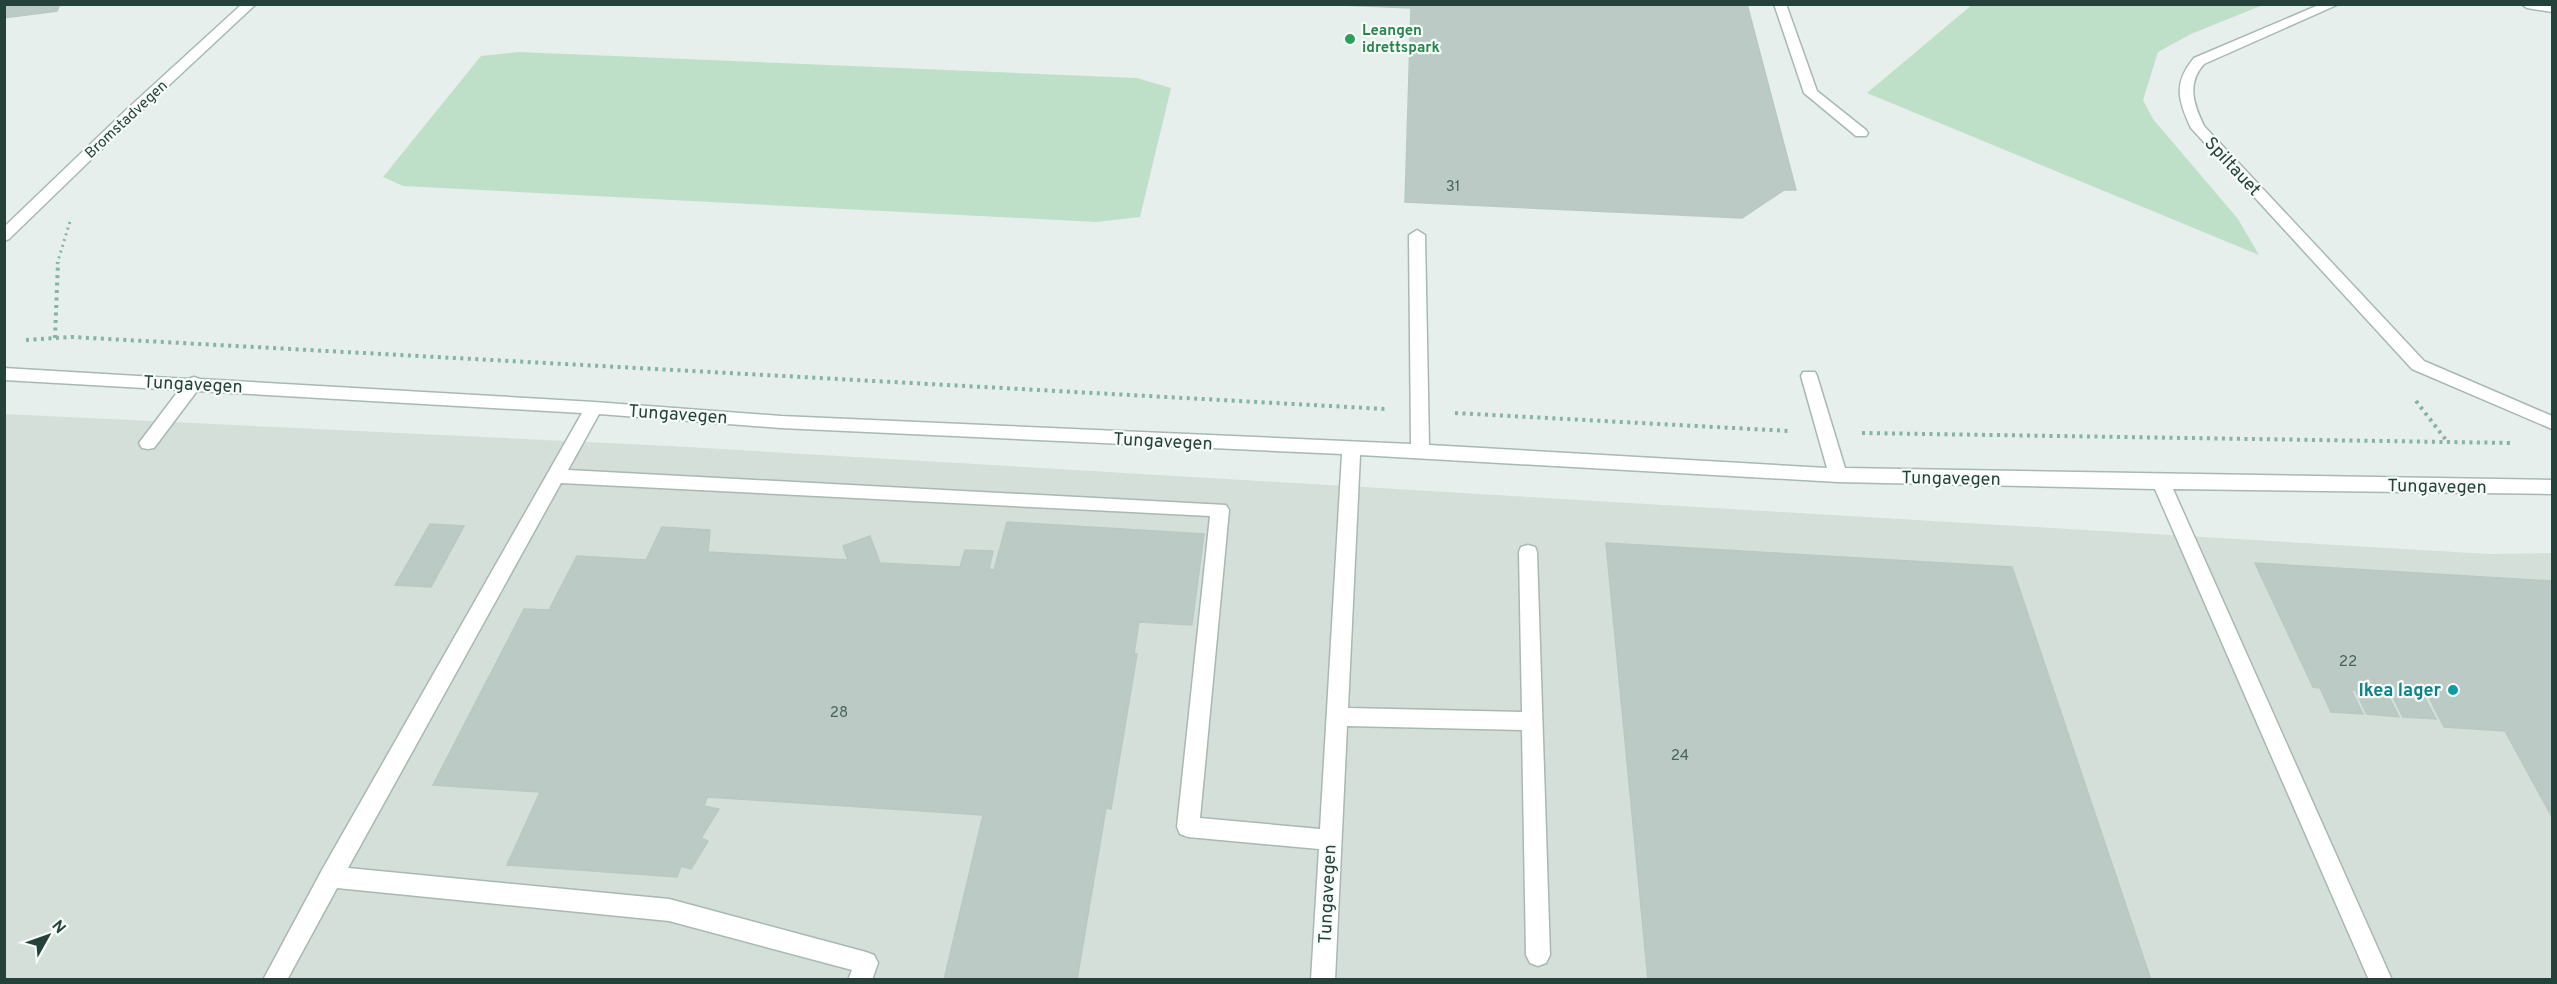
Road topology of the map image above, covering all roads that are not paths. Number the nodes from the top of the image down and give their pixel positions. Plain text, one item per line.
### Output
1 (250, 4) edge
2 (1780, 4) edge
3 (2332, 4) edge
4 (2527, 4) edge
5 (2553, 8) edge
6 (1861, 133) dead end
7 (1417, 235) dead end
8 (4, 236) edge
9 (4, 374) edge
10 (1809, 376) dead end
11 (194, 383) junction
12 (594, 408) junction
13 (2553, 423) edge
14 (148, 443) dead end
15 (1351, 450) junction
16 (1420, 452) junction
17 (1838, 475) junction
18 (556, 476) junction
19 (2161, 482) junction
20 (2553, 487) edge
21 (1528, 552) dead end
22 (1338, 717) junction
23 (1532, 721) junction
24 (1330, 840) junction
25 (330, 877) junction
26 (1538, 955) dead end
27 (274, 980) edge
28 (860, 980) edge
29 (1323, 980) edge
30 (2381, 980) edge

1 - 8 street, Bromstadvegen
2 - 6 street
3 - 13 street, Spiltauet
4 - 5 street
7 - 16 street
9 - 11 street, Tungavegen
10 - 17 street
11 - 12 street, Tungavegen
11 - 14 street
12 - 15 street, Tungavegen
12 - 18 street
15 - 16 street, Tungavegen
15 - 22 street, Tungavegen
16 - 17 street, Tungavegen
17 - 19 street, Tungavegen
18 - 24 street
18 - 25 street
19 - 20 street, Tungavegen
19 - 30 street
21 - 23 street
22 - 23 street
22 - 24 street, Tungavegen
23 - 26 street
24 - 29 street, Tungavegen
25 - 27 street
25 - 28 street

